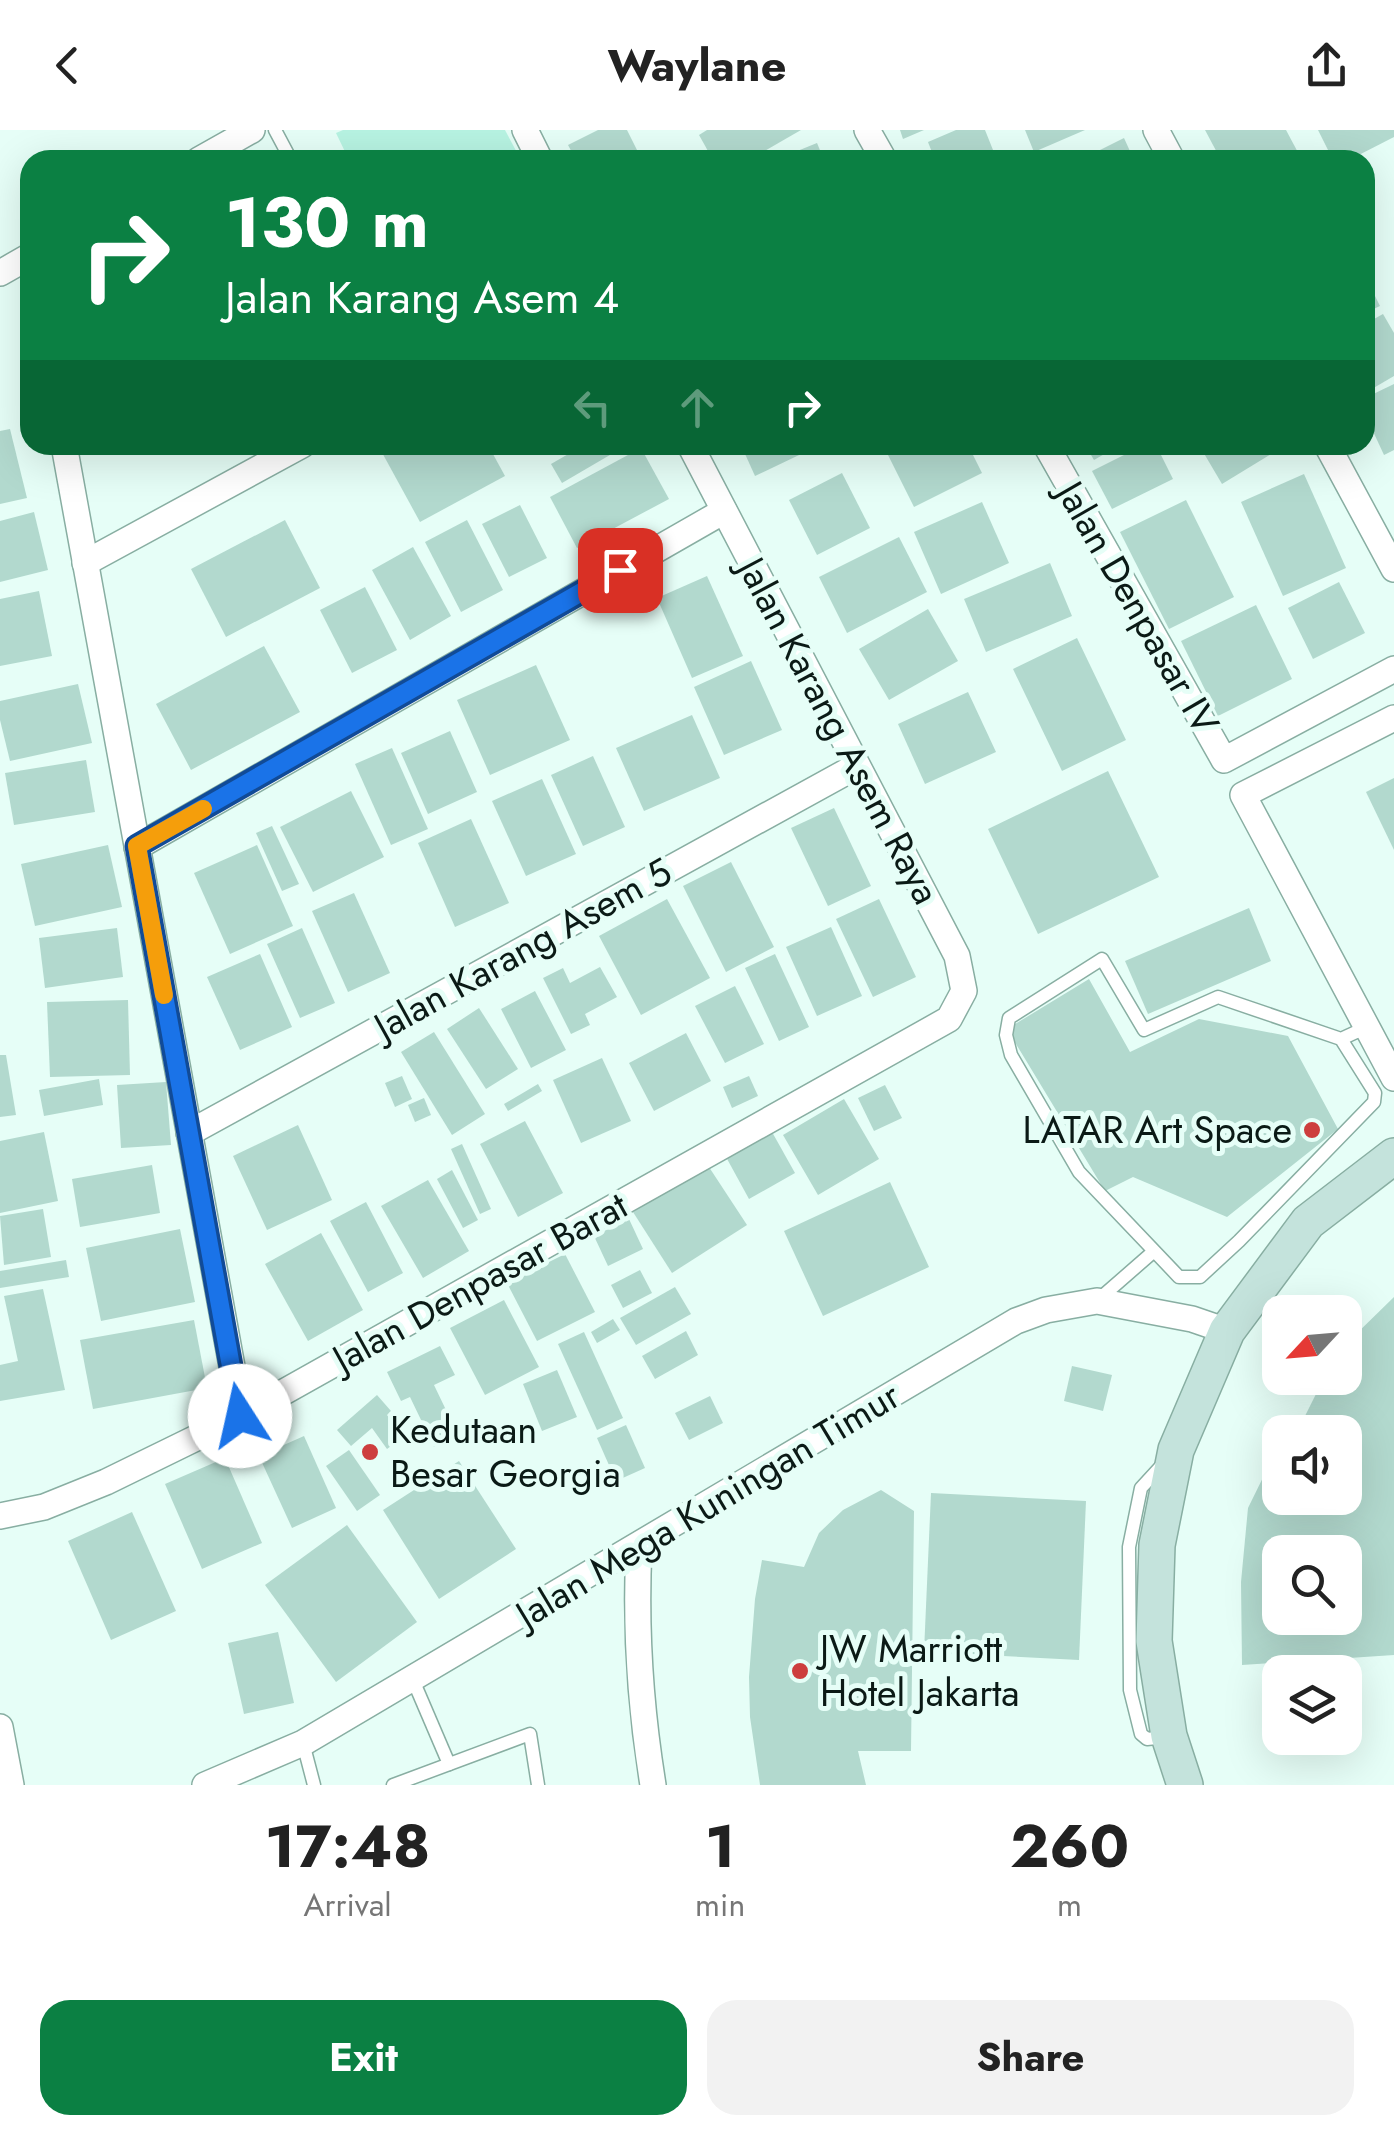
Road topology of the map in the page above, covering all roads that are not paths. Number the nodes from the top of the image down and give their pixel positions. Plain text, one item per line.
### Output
1 (252, 130) edge
2 (217, 150) edge
3 (66, 455) edge
4 (284, 455) edge
5 (695, 455) edge
6 (1052, 455) edge
7 (1332, 455) edge
8 (724, 510) junction
9 (85, 564) junction
10 (1394, 569) edge
11 (1394, 669) edge
12 (1394, 718) edge
13 (857, 766) junction
14 (137, 846) junction
15 (948, 1020) joint
16 (1368, 1026) junction
17 (1341, 1039) junction
18 (1394, 1078) edge
19 (189, 1133) junction
20 (1394, 1156) edge
21 (1153, 1252) junction
22 (1097, 1301) junction
23 (1227, 1331) junction
24 (240, 1416) junction
25 (0, 1516) edge
26 (639, 1547) junction
27 (413, 1680) junction
28 (0, 1727) edge
29 (303, 1744) junction
30 (450, 1764) junction
31 (11, 1785) edge
32 (205, 1785) edge
33 (314, 1785) edge
34 (393, 1785) edge
35 (538, 1785) edge
36 (653, 1785) edge
37 (1185, 1785) edge

1 - 2 street
3 - 9 street
4 - 9 street
5 - 8 street, Jalan Karang Asem Raya
6 - 11 street, Jalan Denpasar IV
7 - 10 street
8 - 13 street, Jalan Karang Asem Raya
8 - 14 street
9 - 14 street
12 - 16 street
13 - 15 street, Jalan Karang Asem Raya
13 - 19 street, Jalan Karang Asem 5
14 - 19 street
15 - 24 street, Jalan Denpasar Barat
16 - 17 lane
16 - 18 street
17 - 21 lane
17 - 21 lane
19 - 24 street
20 - 23 main road
21 - 22 lane
22 - 23 street, Jalan Mega Kuningan Timur
22 - 26 street, Jalan Mega Kuningan Timur
23 - 37 main road
24 - 25 street, Jalan Denpasar Barat
26 - 27 street, Jalan Mega Kuningan Timur
26 - 36 street
27 - 29 street, Jalan Mega Kuningan Timur
27 - 30 lane
28 - 31 street
29 - 32 street, Jalan Mega Kuningan Timur
29 - 33 lane
30 - 34 lane
30 - 35 lane

